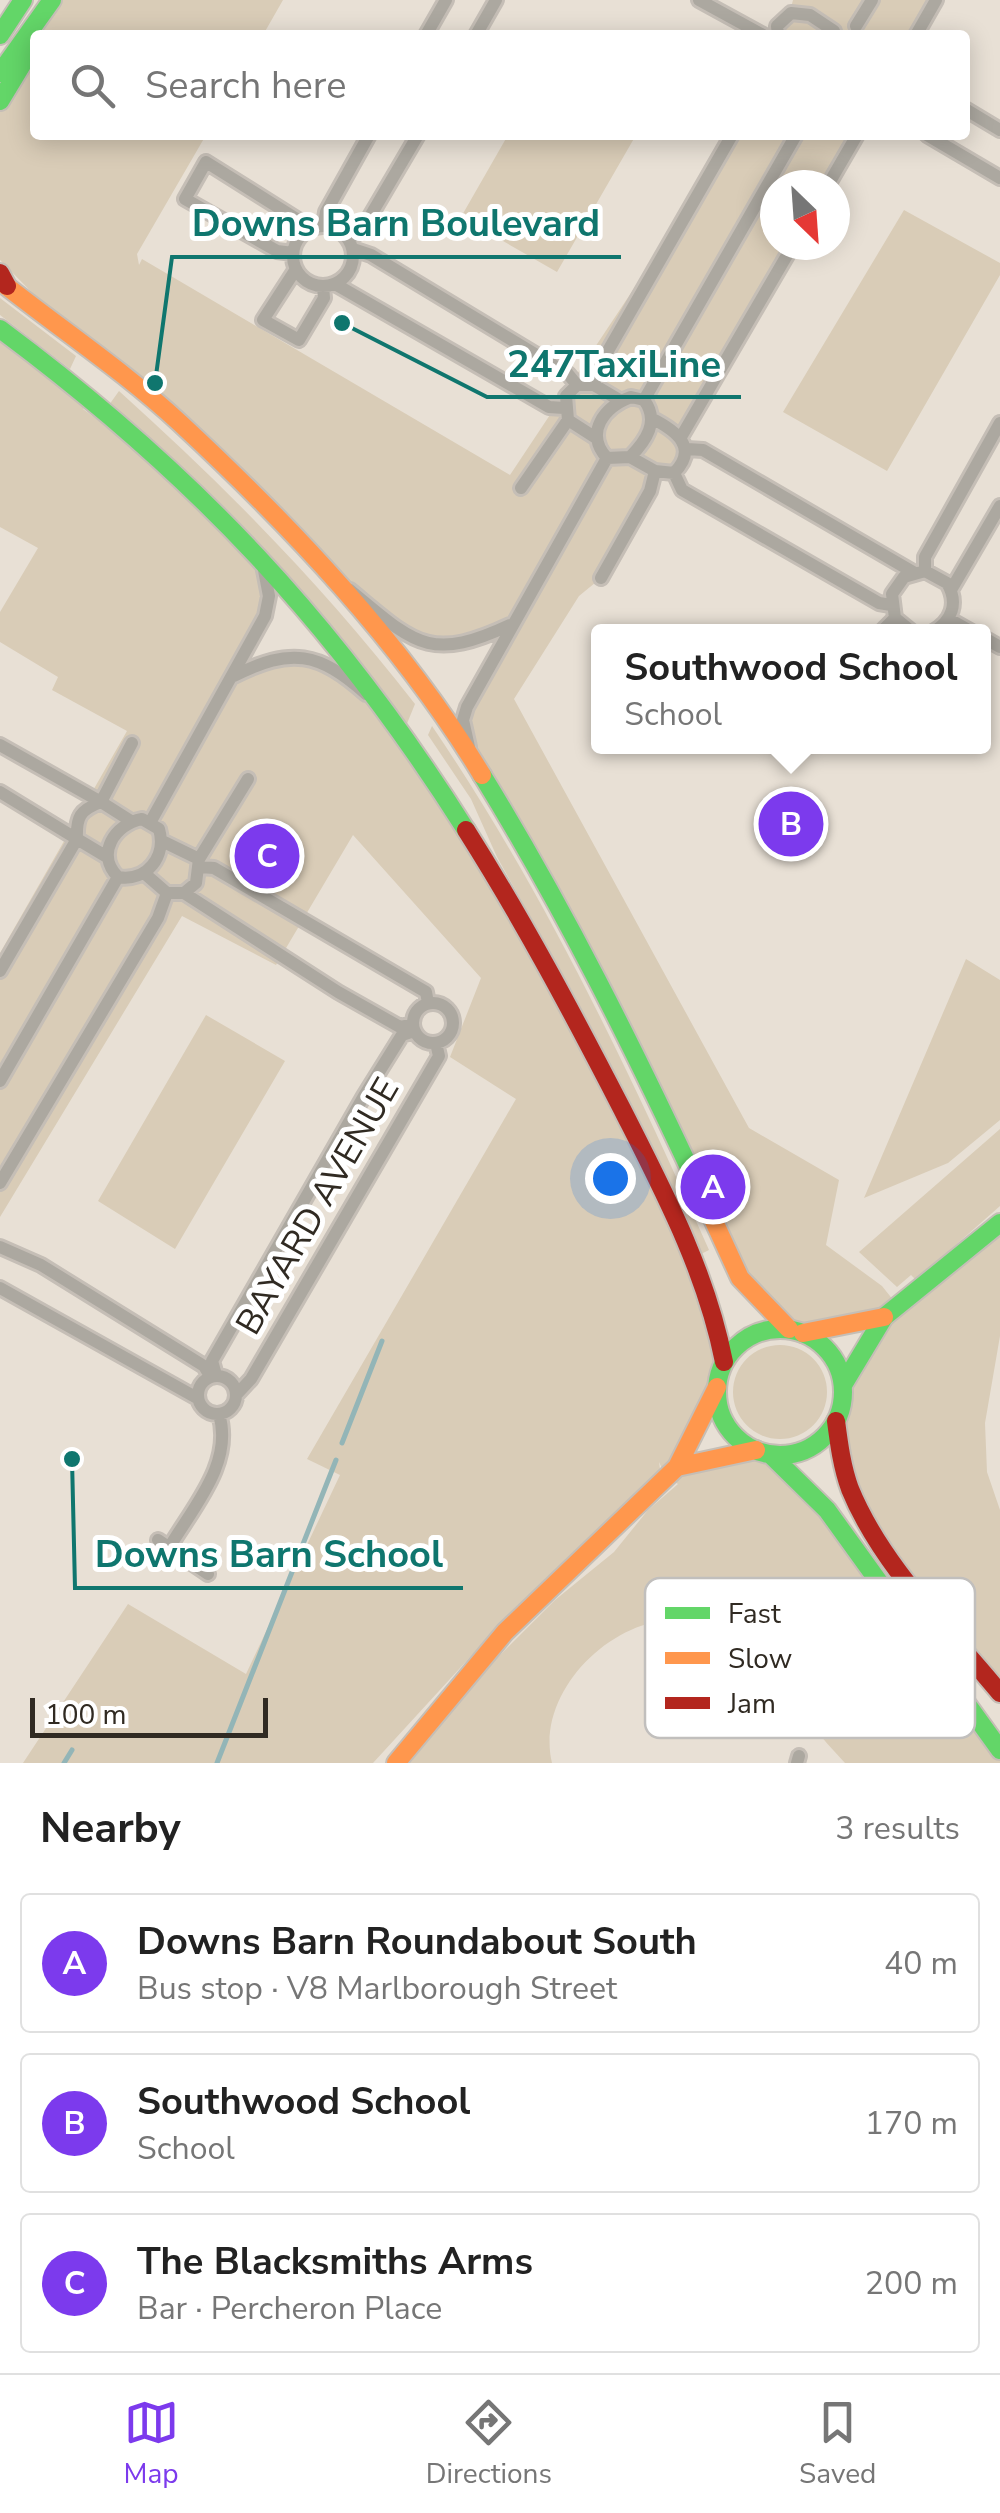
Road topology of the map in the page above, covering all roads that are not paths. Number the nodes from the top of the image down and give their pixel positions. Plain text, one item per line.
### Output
1 (23, 0) edge
2 (55, 0) edge
3 (446, 0) edge
4 (496, 0) edge
5 (699, 0) edge
6 (781, 0) edge
7 (814, 0) edge
8 (872, 0) edge
9 (936, 0) edge
10 (791, 13) junction
11 (810, 15) junction
12 (32, 30) edge
13 (41, 30) edge
14 (429, 30) edge
15 (479, 30) edge
16 (755, 30) edge
17 (777, 30) edge
18 (828, 30) edge
19 (860, 30) edge
20 (919, 30) edge
21 (30, 33) edge
22 (0, 35) edge
23 (30, 50) edge
24 (0, 73) edge
25 (0, 100) edge
26 (970, 112) edge
27 (1000, 130) edge
28 (366, 140) edge
29 (415, 140) edge
30 (729, 140) edge
31 (793, 140) edge
32 (854, 140) edge
33 (935, 140) edge
34 (837, 170) edge
35 (1000, 178) edge
36 (318, 226) junction
37 (351, 244) junction
38 (293, 252) junction
39 (785, 260) edge
40 (296, 269) junction
41 (2, 280) edge
42 (329, 285) junction
43 (0, 329) edge
44 (577, 384) junction
45 (594, 386) junction
46 (644, 400) junction
47 (620, 401) junction
48 (566, 414) junction
49 (651, 418) junction
50 (1000, 423) edge
51 (596, 438) junction
52 (684, 443) junction
53 (630, 457) junction
54 (607, 458) junction
55 (655, 471) junction
56 (674, 473) junction
57 (520, 488) dead end
58 (1000, 506) edge
59 (261, 558) junction
60 (919, 572) junction
61 (601, 578) dead end
62 (952, 590) junction
63 (893, 612) junction
64 (374, 618) junction
65 (949, 619) junction
66 (886, 624) edge
67 (904, 624) edge
68 (943, 624) edge
69 (958, 624) edge
70 (510, 626) junction
71 (234, 676) junction
72 (376, 699) junction
73 (132, 743) dead end
74 (0, 745) edge
75 (476, 764) junction
76 (248, 778) dead end
77 (0, 792) edge
78 (101, 802) junction
79 (130, 822) junction
80 (151, 822) junction
81 (76, 839) junction
82 (162, 841) junction
83 (108, 858) junction
84 (200, 863) junction
85 (144, 873) junction
86 (118, 877) junction
87 (167, 893) junction
88 (184, 893) junction
89 (0, 972) edge
90 (428, 1003) junction
91 (413, 1028) junction
92 (436, 1043) junction
93 (0, 1081) edge
94 (0, 1183) edge
95 (1000, 1223) edge
96 (0, 1246) edge
97 (0, 1288) edge
98 (886, 1315) junction
99 (796, 1331) junction
100 (724, 1362) junction
101 (213, 1376) junction
102 (843, 1385) junction
103 (717, 1387) junction
104 (236, 1394) junction
105 (198, 1398) junction
106 (219, 1414) junction
107 (836, 1421) junction
108 (763, 1452) junction
109 (671, 1472) junction
110 (208, 1574) dead end
111 (875, 1578) edge
112 (911, 1578) edge
113 (975, 1661) edge
114 (1000, 1693) edge
115 (975, 1715) edge
116 (1000, 1750) edge
117 (396, 1763) edge

1 - 22 main road
2 - 12 main road
2 - 13 main road
3 - 14 street
4 - 15 street
5 - 16 street
6 - 10 street
7 - 11 street
8 - 19 street
9 - 20 street
10 - 11 street
10 - 17 street
11 - 18 street
21 - 24 main road
23 - 25 main road
26 - 27 street
28 - 36 street
29 - 37 street
30 - 45 street
31 - 46 street
32 - 34 street
33 - 35 street
36 - 37 street
36 - 38 street
36 - 38 street
37 - 42 street
37 - 44 street
38 - 40 street
39 - 52 street
40 - 42 street
40 - 42 street
41 - 64 main road
42 - 48 street
43 - 59 main road
44 - 45 street
44 - 48 street
45 - 47 street
46 - 47 street
46 - 49 street
47 - 51 street
48 - 51 street
48 - 57 street
49 - 52 street
49 - 53 street
50 - 60 street
51 - 54 street
52 - 56 street
52 - 60 street
53 - 54 street
53 - 55 street
54 - 70 street
55 - 56 street
55 - 61 street
56 - 63 street
58 - 62 street
59 - 71 street
59 - 72 main road
60 - 62 street
60 - 63 street
62 - 65 street
63 - 66 street
63 - 67 street
64 - 70 street
64 - 75 main road
65 - 68 street
65 - 69 street
70 - 75 street
71 - 72 street
71 - 80 street
72 - 100 main road
73 - 78 street
74 - 78 street
75 - 99 main road
76 - 84 street
77 - 81 street
78 - 79 street
78 - 81 street
79 - 80 street
79 - 83 street
80 - 82 street
81 - 83 street
81 - 89 street
82 - 84 street
82 - 85 street
83 - 86 street
84 - 88 street
84 - 90 street
85 - 86 street
85 - 87 street
86 - 93 street
87 - 88 street
87 - 94 street
88 - 91 street
90 - 91 street
90 - 92 street
91 - 92 street
91 - 101 street, BAYARD AVENUE
92 - 104 street, BAYARD AVENUE
95 - 98 main road
96 - 101 street
97 - 105 street
98 - 99 main road
98 - 102 main road
99 - 100 main road
99 - 102 main road
100 - 103 main road
101 - 104 street
101 - 105 street
102 - 107 main road
103 - 108 main road
103 - 109 main road
104 - 106 street
105 - 106 street
106 - 110 street
107 - 108 main road
107 - 112 main road
108 - 109 main road
108 - 111 main road
109 - 117 main road
113 - 114 main road
115 - 116 main road

